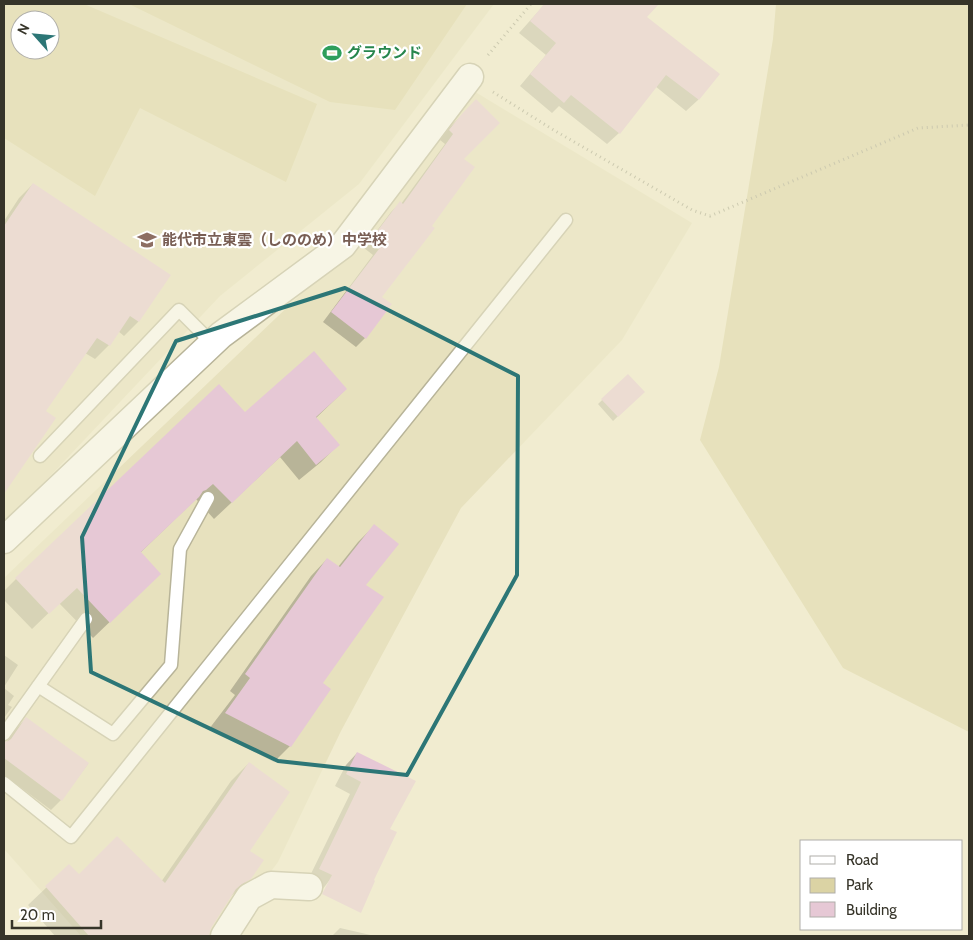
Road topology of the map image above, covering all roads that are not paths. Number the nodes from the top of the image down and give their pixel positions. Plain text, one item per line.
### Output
1 (470, 77) road end
2 (566, 220) dead end
3 (212, 343) junction
4 (40, 456) dead end
5 (208, 498) dead end
6 (4, 540) edge
7 (86, 619) dead end
8 (38, 686) junction
9 (4, 734) edge
10 (4, 783) edge
11 (309, 887) dead end
12 (224, 936) edge

1 - 3 street
2 - 10 lane
3 - 4 lane
3 - 6 street
5 - 8 lane
7 - 8 lane
8 - 9 lane
11 - 12 street

